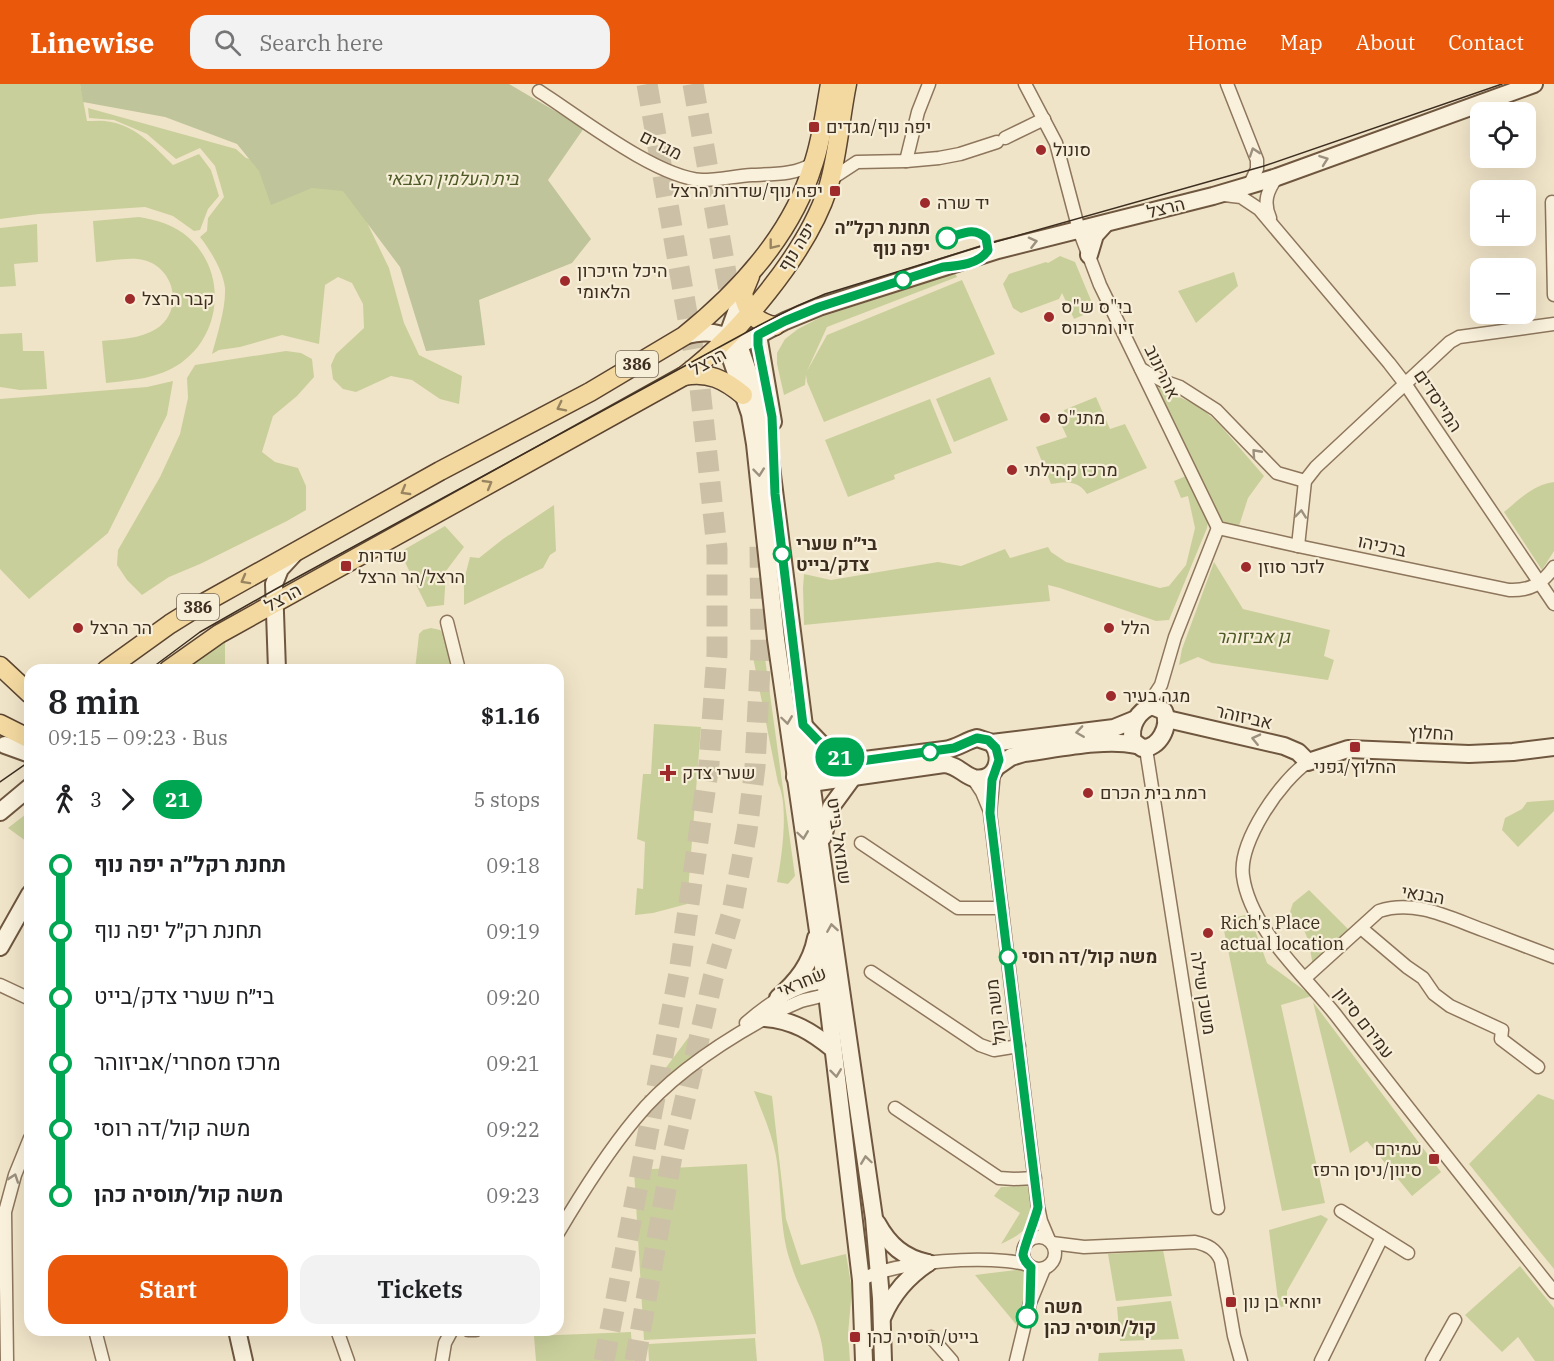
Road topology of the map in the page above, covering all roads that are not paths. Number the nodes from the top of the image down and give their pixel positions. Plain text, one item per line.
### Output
1 (830, 84) edge
2 (847, 84) edge
3 (929, 84) edge
4 (1025, 84) edge
5 (1227, 84) edge
6 (1534, 84) edge
7 (539, 91) dead end
8 (1041, 120) junction
9 (837, 141) junction
10 (906, 161) junction
11 (857, 162) junction
12 (814, 163) junction
13 (783, 173) junction
14 (1277, 177) junction
15 (831, 179) junction
16 (1249, 186) junction
17 (1213, 196) junction
18 (801, 197) junction
19 (1552, 202) dead end
20 (1105, 224) junction
21 (1277, 229) junction
22 (1079, 230) junction
23 (1089, 255) junction
24 (755, 266) junction
25 (1553, 275) edge
26 (743, 293) junction
27 (1554, 295) edge
28 (760, 323) junction
29 (1554, 324) edge
30 (684, 336) junction
31 (731, 344) junction
32 (1141, 369) junction
33 (684, 376) junction
34 (1406, 385) junction
35 (743, 395) junction
36 (1305, 481) junction
37 (775, 494) junction
38 (1218, 528) junction
39 (1298, 546) junction
40 (296, 552) junction
41 (1554, 567) edge
42 (1538, 584) junction
43 (277, 601) junction
44 (1554, 604) edge
45 (447, 622) dead end
46 (115, 664) edge
47 (176, 664) edge
48 (277, 664) edge
49 (458, 664) edge
50 (0, 666) edge
51 (24, 688) edge
52 (1153, 714) junction
53 (0, 724) edge
54 (803, 725) junction
55 (24, 733) edge
56 (24, 735) edge
57 (992, 743) junction
58 (2, 746) edge
59 (963, 746) junction
60 (1141, 747) junction
61 (1554, 747) edge
62 (24, 752) edge
63 (1308, 762) junction
64 (853, 769) junction
65 (996, 769) junction
66 (967, 774) junction
67 (805, 775) junction
68 (24, 792) edge
69 (0, 812) edge
70 (990, 813) junction
71 (861, 843) dead end
72 (821, 856) junction
73 (24, 905) edge
74 (1002, 908) junction
75 (1362, 928) junction
76 (817, 932) junction
77 (0, 947) edge
78 (1554, 957) edge
79 (871, 972) dead end
80 (1305, 978) junction
81 (0, 985) edge
82 (831, 988) junction
83 (24, 996) edge
84 (778, 998) junction
85 (765, 1018) junction
86 (723, 1043) junction
87 (1019, 1046) junction
88 (834, 1049) junction
89 (1538, 1067) dead end
90 (895, 1108) dead end
91 (24, 1152) edge
92 (1035, 1178) junction
93 (1038, 1207) junction
94 (1218, 1208) dead end
95 (1341, 1211) dead end
96 (874, 1218) junction
97 (564, 1223) edge
98 (1382, 1237) junction
99 (1050, 1242) junction
100 (1026, 1244) junction
101 (1084, 1247) junction
102 (1408, 1253) dead end
103 (992, 1259) junction
104 (1054, 1260) junction
105 (928, 1263) junction
106 (1034, 1267) junction
107 (879, 1271) junction
108 (861, 1280) junction
109 (1554, 1292) edge
110 (882, 1317) junction
111 (1455, 1320) dead end
112 (97, 1336) edge
113 (238, 1336) edge
114 (339, 1336) edge
115 (449, 1336) edge
116 (931, 1337) dead end
117 (7, 1361) edge
118 (104, 1361) edge
119 (244, 1361) edge
120 (348, 1361) edge
121 (442, 1361) edge
122 (864, 1361) edge
123 (883, 1361) edge
124 (952, 1361) edge
125 (1016, 1361) edge
126 (1241, 1361) edge
127 (1321, 1361) edge
128 (1432, 1361) edge

1 - 12 main road, יפה נוף / 386
2 - 9 main road, יפה נוף / 386
3 - 10 street
4 - 8 street, אהרונוב
16 -> 5 street
14 -> 6 street, הרצל
7 - 13 street, מגדים
8 - 10 street
8 - 22 street, אהרונוב
9 - 11 street
9 - 15 main road, יפה נוף / 386
10 - 11 street
11 - 15 street
12 - 13 street, מגדים
12 - 18 main road, יפה נוף / 386
13 - 18 street
14 - 16 street, הרצל
14 - 21 street, המייסדים
15 - 28 main road, יפה נוף / 386
16 - 17 street, הרצל
17 - 20 street, הרצל
17 - 21 street, המייסדים
18 -> 24 main road, יפה נוף / 386
19 - 25 street
20 - 22 street, הרצל
20 - 23 street
21 - 34 street, המייסדים
22 - 23 street, אהרונוב
28 -> 22 street, הרצל
23 - 32 street, אהרונוב
24 - 26 main road
24 - 30 main road, יפה נוף / 386
25 - 27 street
26 - 28 main road
26 - 31 street
28 - 31 main road, יפה נוף / 386
28 - 37 street
29 - 34 street
30 - 31 street
30 -> 40 main road, הרצל / 386
31 - 33 main road, יפה נוף / 386
31 - 35 street, שמואל בייט
31 - 37 street, שמואל בייט
36 -> 32 street
32 - 38 street, אהרונוב
33 - 35 main road
43 -> 33 main road, הרצל / 386
34 - 36 street
34 - 42 street, המייסדים
35 -> 67 street, שמואל בייט
39 -> 36 street
37 - 54 street, שמואל בייט
38 - 39 street, ברכיהו
38 - 52 street
39 - 42 street, ברכיהו
40 - 43 street
40 -> 46 main road, הרצל / 386
41 - 42 street
42 - 44 street, המייסדים
43 - 47 main road, הרצל / 386
43 - 48 street
45 - 49 street
50 - 51 main road
52 -> 57 street
52 - 60 street
52 - 60 street
63 -> 52 street, אביזוהר
53 - 55 main road
54 - 64 street
54 - 67 street, שמואל בייט
56 - 58 street
57 - 59 street
57 - 65 street
58 - 62 street
59 - 64 street
59 - 66 street
60 - 65 street
60 - 94 street, משכן שילה
61 - 63 street, החלוץ
63 - 80 street, עמירם סיוון
64 - 66 street
64 - 67 street
64 - 72 street
65 - 66 street
65 - 70 street, משה קול
66 - 70 street, משה קול
67 - 72 street, שמואל בייט
67 -> 76 street, שמואל בייט
68 - 69 street
70 - 74 street, משה קול
71 - 74 street
82 -> 72 street, שמואל בייט
73 - 77 street
74 - 87 street, משה קול
75 - 78 street, הבנאי
75 - 80 street, הבנאי
75 - 89 street
76 - 82 street, שמואל בייט
76 - 84 street
79 - 87 street
80 - 109 street, עמירם סיוון
81 - 83 street
82 - 84 street, שחראי
82 - 85 street, שחראי
82 - 88 street, שמואל בייט
96 -> 82 street, שמואל בייט
84 - 86 street, שחראי
85 - 86 street, שחראי
85 - 88 street
86 - 97 street, שחראי
87 - 92 street, משה קול
88 -> 108 street, שמואל בייט
90 - 92 street
117 -> 91 street
92 - 93 street, משה קול
93 - 99 street, משה קול
93 - 100 street, משה קול
95 - 98 street
96 - 105 street
96 - 107 street, שמואל בייט
98 - 102 street
98 - 127 street
99 - 100 street
99 - 101 street
99 - 104 street
100 - 103 street
100 - 106 street
101 - 104 street
101 - 126 street
103 - 105 street
103 - 106 street
104 - 106 street
105 - 107 street
105 - 110 street
106 - 125 street
107 - 108 street
107 - 110 street, שמואל בייט
108 - 122 street, שמואל בייט
110 - 123 street, שמואל בייט
111 - 128 street
112 - 118 street
113 - 119 street
114 - 120 street
115 - 121 street
116 - 124 street

